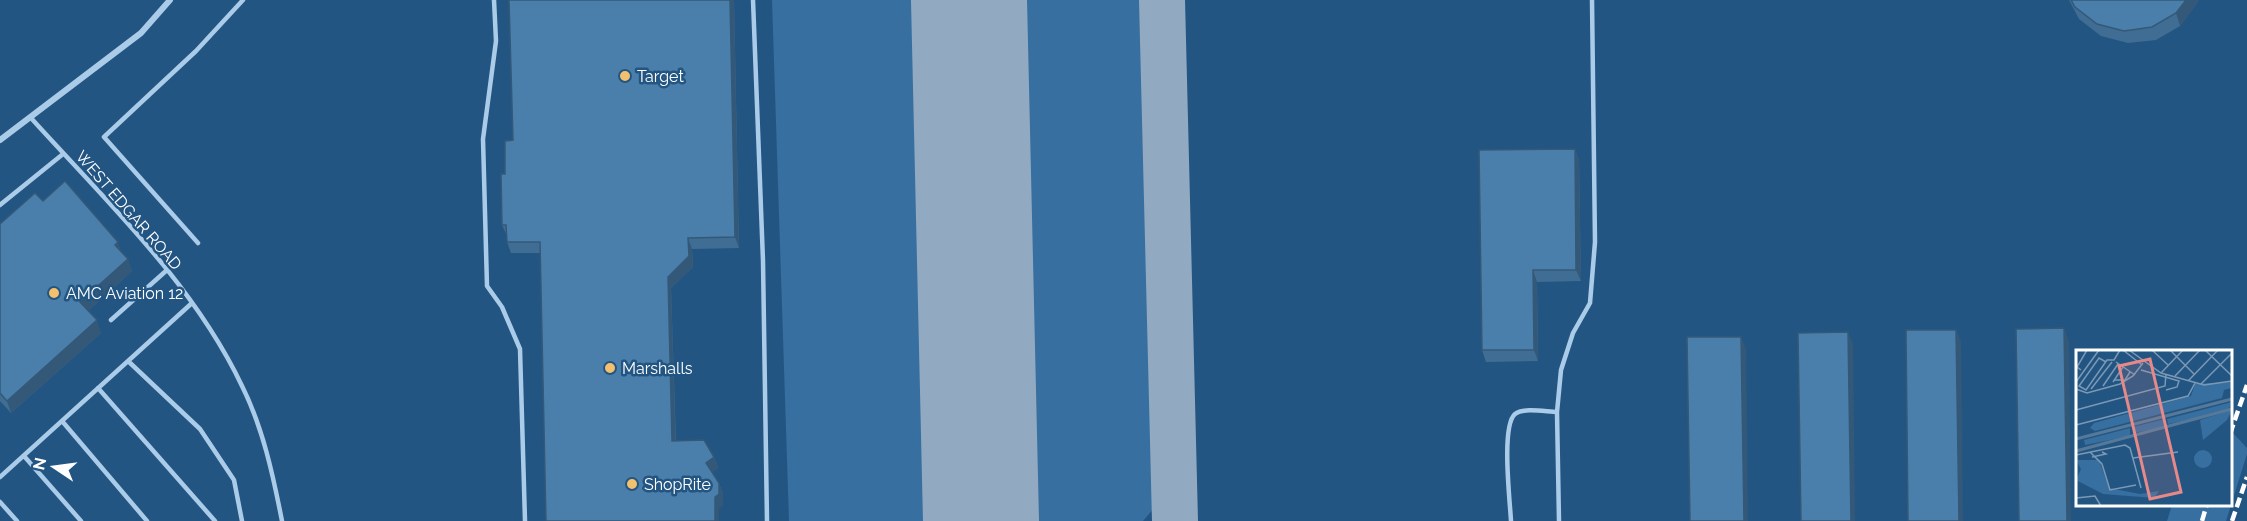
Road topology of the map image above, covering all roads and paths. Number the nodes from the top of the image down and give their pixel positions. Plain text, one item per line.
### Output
1 (170, 0) edge
2 (243, 0) edge
3 (494, 0) edge
4 (753, 0) edge
5 (1592, 0) edge
6 (31, 118) junction
7 (0, 140) edge
8 (63, 154) junction
9 (0, 205) edge
10 (198, 243) dead end
11 (167, 270) junction
12 (192, 303) junction
13 (111, 321) dead end
14 (128, 361) junction
15 (98, 388) junction
16 (1557, 412) junction
17 (62, 421) junction
18 (24, 456) junction
19 (0, 477) edge
20 (0, 502) edge
21 (17, 521) edge
22 (81, 521) edge
23 (147, 521) edge
24 (215, 521) edge
25 (242, 521) edge
26 (282, 521) edge
27 (525, 521) edge
28 (767, 521) edge
29 (1511, 521) edge
30 (1559, 521) edge

1 - 6 street
2 - 10 lane
3 - 27 lane
4 - 28 lane
5 - 16 lane
6 - 7 street
6 - 8 lane, WEST EDGAR ROAD
8 - 9 lane
8 - 11 lane, WEST EDGAR ROAD
11 - 12 lane, WEST EDGAR ROAD
11 - 13 lane
12 - 14 lane
12 - 26 lane, WEST EDGAR ROAD
14 - 15 lane
14 - 25 lane
15 - 17 lane
15 - 24 lane
16 - 29 lane
16 - 30 lane
17 - 18 lane
17 - 23 lane
18 - 19 lane
18 - 22 lane
20 - 21 lane

